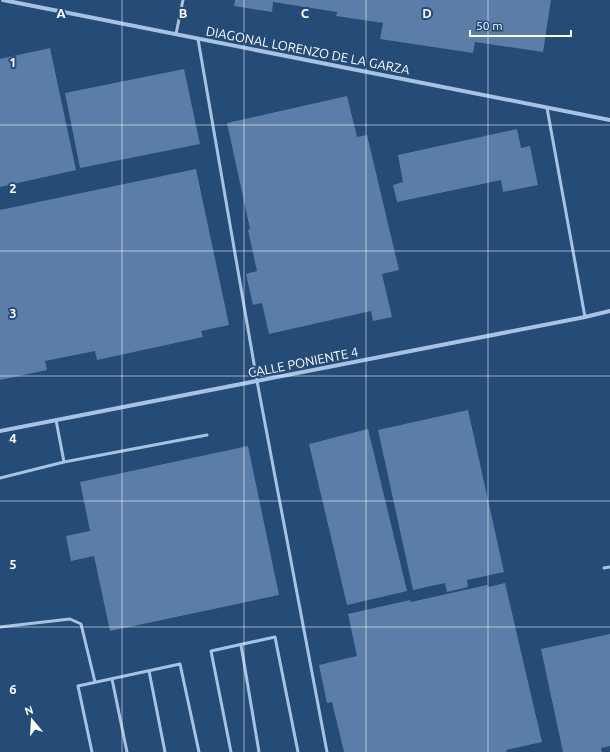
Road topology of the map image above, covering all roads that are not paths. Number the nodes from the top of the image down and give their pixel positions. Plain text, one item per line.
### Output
1 (3, 0) edge
2 (183, 0) edge
3 (176, 34) junction
4 (198, 39) junction
5 (546, 108) junction
6 (610, 120) edge
7 (610, 311) edge
8 (585, 317) junction
9 (257, 381) junction
10 (56, 420) junction
11 (0, 432) edge
12 (207, 435) dead end
13 (64, 462) junction
14 (0, 478) edge
15 (610, 567) edge
16 (604, 568) dead end
17 (0, 627) edge
18 (241, 645) junction
19 (149, 671) junction
20 (112, 679) junction
21 (95, 682) junction
22 (92, 752) edge
23 (127, 752) edge
24 (165, 752) edge
25 (199, 752) edge
26 (231, 752) edge
27 (259, 752) edge
28 (298, 752) edge
29 (327, 752) edge

1 - 3 street, DIAGONAL LORENZO DE LA GARZA
2 - 3 lane
3 - 4 street, DIAGONAL LORENZO DE LA GARZA
4 - 5 street, DIAGONAL LORENZO DE LA GARZA
4 - 9 lane
5 - 6 street, DIAGONAL LORENZO DE LA GARZA
5 - 8 lane
7 - 8 street, CALLE PONIENTE 4
8 - 9 street, CALLE PONIENTE 4
9 - 10 street, CALLE PONIENTE 4
9 - 29 lane
10 - 11 street, CALLE PONIENTE 4
10 - 13 lane
12 - 13 lane
13 - 14 lane
15 - 16 lane
17 - 21 lane
18 - 26 lane
18 - 27 lane
18 - 28 lane
19 - 20 lane
19 - 24 lane
19 - 25 lane
20 - 21 lane
20 - 23 lane
21 - 22 lane

